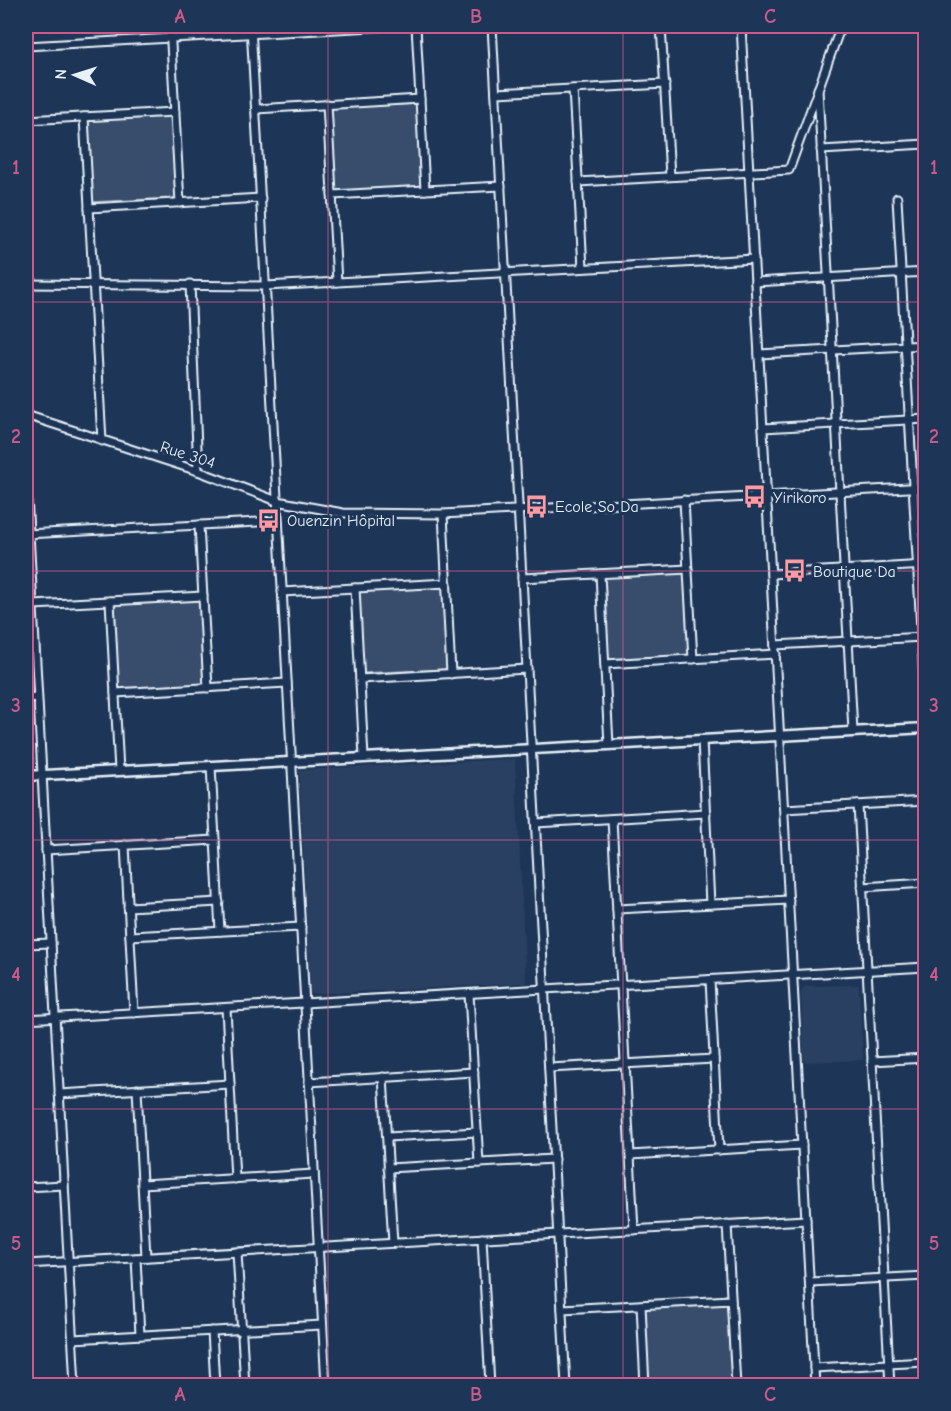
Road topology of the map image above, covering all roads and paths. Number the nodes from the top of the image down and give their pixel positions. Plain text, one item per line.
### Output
1 (170, 26) edge
2 (391, 26) edge
3 (416, 26) edge
4 (492, 26) edge
5 (661, 26) edge
6 (741, 26) edge
7 (841, 26) edge
8 (251, 29) edge
9 (171, 38) junction
10 (26, 46) edge
11 (664, 84) junction
12 (573, 89) junction
13 (818, 89) junction
14 (496, 93) junction
15 (420, 99) junction
16 (327, 104) junction
17 (256, 109) junction
18 (175, 112) junction
19 (84, 117) junction
20 (26, 120) edge
21 (926, 144) edge
22 (821, 150) junction
23 (749, 172) junction
24 (670, 176) junction
25 (578, 182) junction
26 (501, 186) junction
27 (425, 190) junction
28 (333, 195) junction
29 (261, 198) junction
30 (897, 198) dead end
31 (180, 202) junction
32 (89, 208) junction
33 (754, 259) junction
34 (583, 268) junction
35 (926, 272) edge
36 (506, 273) junction
37 (901, 274) junction
38 (828, 278) junction
39 (337, 282) junction
40 (755, 282) junction
41 (26, 284) edge
42 (93, 284) junction
43 (190, 284) junction
44 (266, 286) junction
45 (926, 345) edge
46 (905, 346) junction
47 (832, 350) junction
48 (759, 354) junction
49 (26, 415) edge
50 (926, 419) edge
51 (909, 420) junction
52 (836, 424) junction
53 (763, 428) junction
54 (102, 441) junction
55 (198, 471) junction
56 (26, 477) edge
57 (926, 486) edge
58 (913, 487) junction
59 (840, 491) junction
60 (767, 495) junction
61 (684, 500) junction
62 (277, 501) junction
63 (518, 509) junction
64 (443, 513) junction
65 (278, 521) junction
66 (199, 525) junction
67 (27, 534) edge
68 (917, 565) junction
69 (926, 565) edge
70 (688, 569) junction
71 (844, 570) junction
72 (600, 574) junction
73 (771, 574) junction
74 (522, 578) junction
75 (447, 583) junction
76 (355, 588) junction
77 (282, 592) junction
78 (203, 596) junction
79 (110, 601) junction
80 (33, 605) junction
81 (923, 637) edge
82 (848, 641) junction
83 (775, 645) junction
84 (776, 654) junction
85 (693, 659) junction
86 (605, 664) junction
87 (527, 669) junction
88 (451, 674) junction
89 (360, 679) junction
90 (287, 683) junction
91 (208, 688) junction
92 (115, 693) junction
93 (38, 697) junction
94 (26, 698) edge
95 (926, 719) edge
96 (926, 728) edge
97 (853, 731) junction
98 (780, 735) junction
99 (702, 740) junction
100 (609, 744) junction
101 (532, 749) junction
102 (364, 758) junction
103 (291, 762) junction
104 (211, 766) junction
105 (119, 771) junction
106 (42, 775) junction
107 (26, 776) edge
108 (926, 801) edge
109 (858, 805) junction
110 (784, 809) junction
111 (706, 813) junction
112 (612, 819) junction
113 (536, 823) junction
114 (215, 840) junction
115 (125, 845) junction
116 (46, 850) junction
117 (926, 883) edge
118 (862, 887) junction
119 (789, 900) junction
120 (219, 902) junction
121 (711, 904) junction
122 (128, 907) junction
123 (617, 909) junction
124 (300, 927) junction
125 (220, 931) junction
126 (130, 936) junction
127 (51, 943) junction
128 (26, 944) edge
129 (926, 967) edge
130 (867, 971) junction
131 (793, 975) junction
132 (710, 980) junction
133 (621, 985) junction
134 (545, 989) junction
135 (469, 994) junction
136 (305, 1003) junction
137 (226, 1008) junction
138 (134, 1013) junction
139 (55, 1018) junction
140 (26, 1019) edge
141 (926, 1058) edge
142 (714, 1059) junction
143 (872, 1061) junction
144 (625, 1064) junction
145 (549, 1068) junction
146 (474, 1072) junction
147 (383, 1077) junction
148 (309, 1082) junction
149 (230, 1084) junction
150 (137, 1089) junction
151 (59, 1094) junction
152 (477, 1132) junction
153 (387, 1137) junction
154 (802, 1145) junction
155 (719, 1150) junction
156 (630, 1155) junction
157 (554, 1159) junction
158 (479, 1163) junction
159 (388, 1168) junction
160 (314, 1174) junction
161 (235, 1179) junction
162 (142, 1184) junction
163 (64, 1185) junction
164 (26, 1187) edge
165 (806, 1220) junction
166 (727, 1224) junction
167 (634, 1230) junction
168 (558, 1234) junction
169 (482, 1238) junction
170 (393, 1243) junction
171 (318, 1247) junction
172 (237, 1252) junction
173 (146, 1257) junction
174 (135, 1258) junction
175 (68, 1261) junction
176 (26, 1264) edge
177 (926, 1276) edge
178 (884, 1278) junction
179 (810, 1282) junction
180 (731, 1300) junction
181 (641, 1305) junction
182 (562, 1309) junction
183 (322, 1325) junction
184 (242, 1329) junction
185 (212, 1331) junction
186 (140, 1335) junction
187 (73, 1339) junction
188 (926, 1362) edge
189 (888, 1364) junction
190 (814, 1368) junction
191 (75, 1386) edge
192 (215, 1386) edge
193 (245, 1386) edge
194 (326, 1386) edge
195 (490, 1386) edge
196 (566, 1386) edge
197 (645, 1386) edge
198 (736, 1386) edge
199 (815, 1386) edge
200 (890, 1386) edge

1 - 9 street
2 - 8 street
3 - 15 street
4 - 14 street
5 - 11 street
6 - 23 street
7 - 13 street
8 - 9 street
8 - 17 street
9 - 10 street
9 - 18 street
11 - 12 street
11 - 24 street
12 - 14 street
12 - 25 street
13 - 22 street
13 - 23 street
14 - 26 street
15 - 16 street
15 - 27 street
16 - 17 street
16 - 28 street
17 - 29 street
18 - 19 street
18 - 31 street
19 - 20 street
19 - 32 street
21 - 22 street
22 - 38 street
23 - 24 street
23 - 33 street
24 - 25 street
25 - 34 street
26 - 27 street
26 - 36 street
27 - 28 street
28 - 39 street
29 - 31 street
29 - 44 street
30 - 37 street
31 - 32 street
32 - 42 street
33 - 34 street
33 - 40 street
34 - 36 street
35 - 37 street
36 - 39 street
36 - 63 street
37 - 38 street
37 - 46 street
38 - 40 street
38 - 47 street
39 - 44 street
40 - 48 street
41 - 42 street
42 - 43 street
42 - 54 street
43 - 44 street
43 - 55 street
44 - 62 street
45 - 46 street
46 - 47 street
46 - 51 street
47 - 48 street
47 - 52 street
48 - 53 street
49 - 54 street, Rue 304
50 - 51 street
51 - 52 street
51 - 58 street
52 - 53 street
52 - 59 street
53 - 60 street
54 - 55 street, Rue 304
55 - 62 street, Rue 304
56 - 67 street
57 - 58 street, Rue 304
58 - 59 street, Rue 304
58 - 68 street
59 - 60 street, Rue 304
59 - 71 street
60 - 61 street, Rue 304
60 - 73 street
61 - 63 street, Rue 304
61 - 70 street
62 - 64 street, Rue 304
62 - 65 street
63 - 64 street, Rue 304
63 - 74 street
64 - 75 street
65 - 66 street
65 - 77 street
66 - 67 street
66 - 78 street
67 - 80 street
68 - 69 street
68 - 71 street
68 - 81 street
70 - 72 street
70 - 85 street
71 - 73 street
71 - 82 street
72 - 74 street
72 - 86 street
73 - 83 street
74 - 87 street
75 - 76 street
75 - 88 street
76 - 77 street
76 - 89 street
77 - 90 street
78 - 79 street
78 - 91 street
79 - 80 street
79 - 92 street
80 - 93 street
81 - 82 street
81 - 95 street
82 - 83 street
82 - 97 street
83 - 84 street
84 - 85 street
84 - 98 street
85 - 86 street
86 - 100 street
87 - 88 street
87 - 101 street
88 - 89 street
89 - 102 street
90 - 91 street
90 - 103 street
91 - 92 street
92 - 105 street
93 - 94 street
93 - 106 street
96 - 97 street
97 - 98 street
98 - 99 street
98 - 110 street
99 - 100 street
99 - 111 street
100 - 101 street
101 - 102 street
101 - 113 street
102 - 103 street
103 - 104 street
103 - 124 street
104 - 105 street
104 - 114 street
105 - 106 street
106 - 107 street
106 - 116 street
108 - 109 street
109 - 110 street
109 - 118 street
110 - 119 street
111 - 112 street
111 - 121 street
112 - 113 street
112 - 123 street
113 - 134 street
114 - 115 street
114 - 120 street
115 - 116 street
115 - 122 street
116 - 127 street
117 - 118 street
118 - 130 street
119 - 121 street
119 - 131 street
120 - 122 street
120 - 125 street
121 - 123 street
122 - 126 street
123 - 133 street
124 - 125 street
124 - 136 street
125 - 126 street
126 - 138 street
127 - 128 street
127 - 139 street
129 - 130 street
130 - 131 street
130 - 143 street
131 - 132 street
131 - 154 street
132 - 133 street
132 - 142 street
133 - 134 street
133 - 144 street
134 - 135 street
134 - 145 street
135 - 136 street
135 - 146 street
136 - 137 street
136 - 148 street
137 - 138 street
137 - 149 street
138 - 139 street
139 - 140 street
139 - 151 street
141 - 143 street
142 - 144 street
142 - 155 street
143 - 178 street
144 - 145 street
144 - 156 street
145 - 157 street
146 - 147 street
146 - 152 street
147 - 148 street
147 - 153 street
148 - 160 street
149 - 150 street
149 - 161 street
150 - 151 street
150 - 162 street
151 - 163 street
152 - 153 street
152 - 158 street
153 - 159 street
154 - 155 street
154 - 165 street
155 - 156 street
156 - 167 street
157 - 158 street
157 - 168 street
158 - 159 street
159 - 170 street
160 - 161 street
160 - 171 street
161 - 162 street
162 - 173 street
163 - 164 street
163 - 175 street
165 - 166 street
165 - 179 street
166 - 167 street
166 - 180 street
167 - 168 street
168 - 169 street
168 - 182 street
169 - 170 street
169 - 195 street
170 - 171 street
171 - 172 street
171 - 183 street
172 - 173 street
172 - 184 street
173 - 174 street
174 - 175 street
174 - 186 street
175 - 176 street
175 - 187 street
177 - 178 street
178 - 179 street
178 - 189 street
179 - 190 street
180 - 181 street
180 - 198 street
181 - 182 street
181 - 197 street
182 - 196 street
183 - 184 street
183 - 194 street
184 - 185 street
184 - 193 street
185 - 186 street
185 - 192 street
186 - 187 street
187 - 191 street
188 - 189 street
189 - 190 street
189 - 200 street
190 - 199 street

